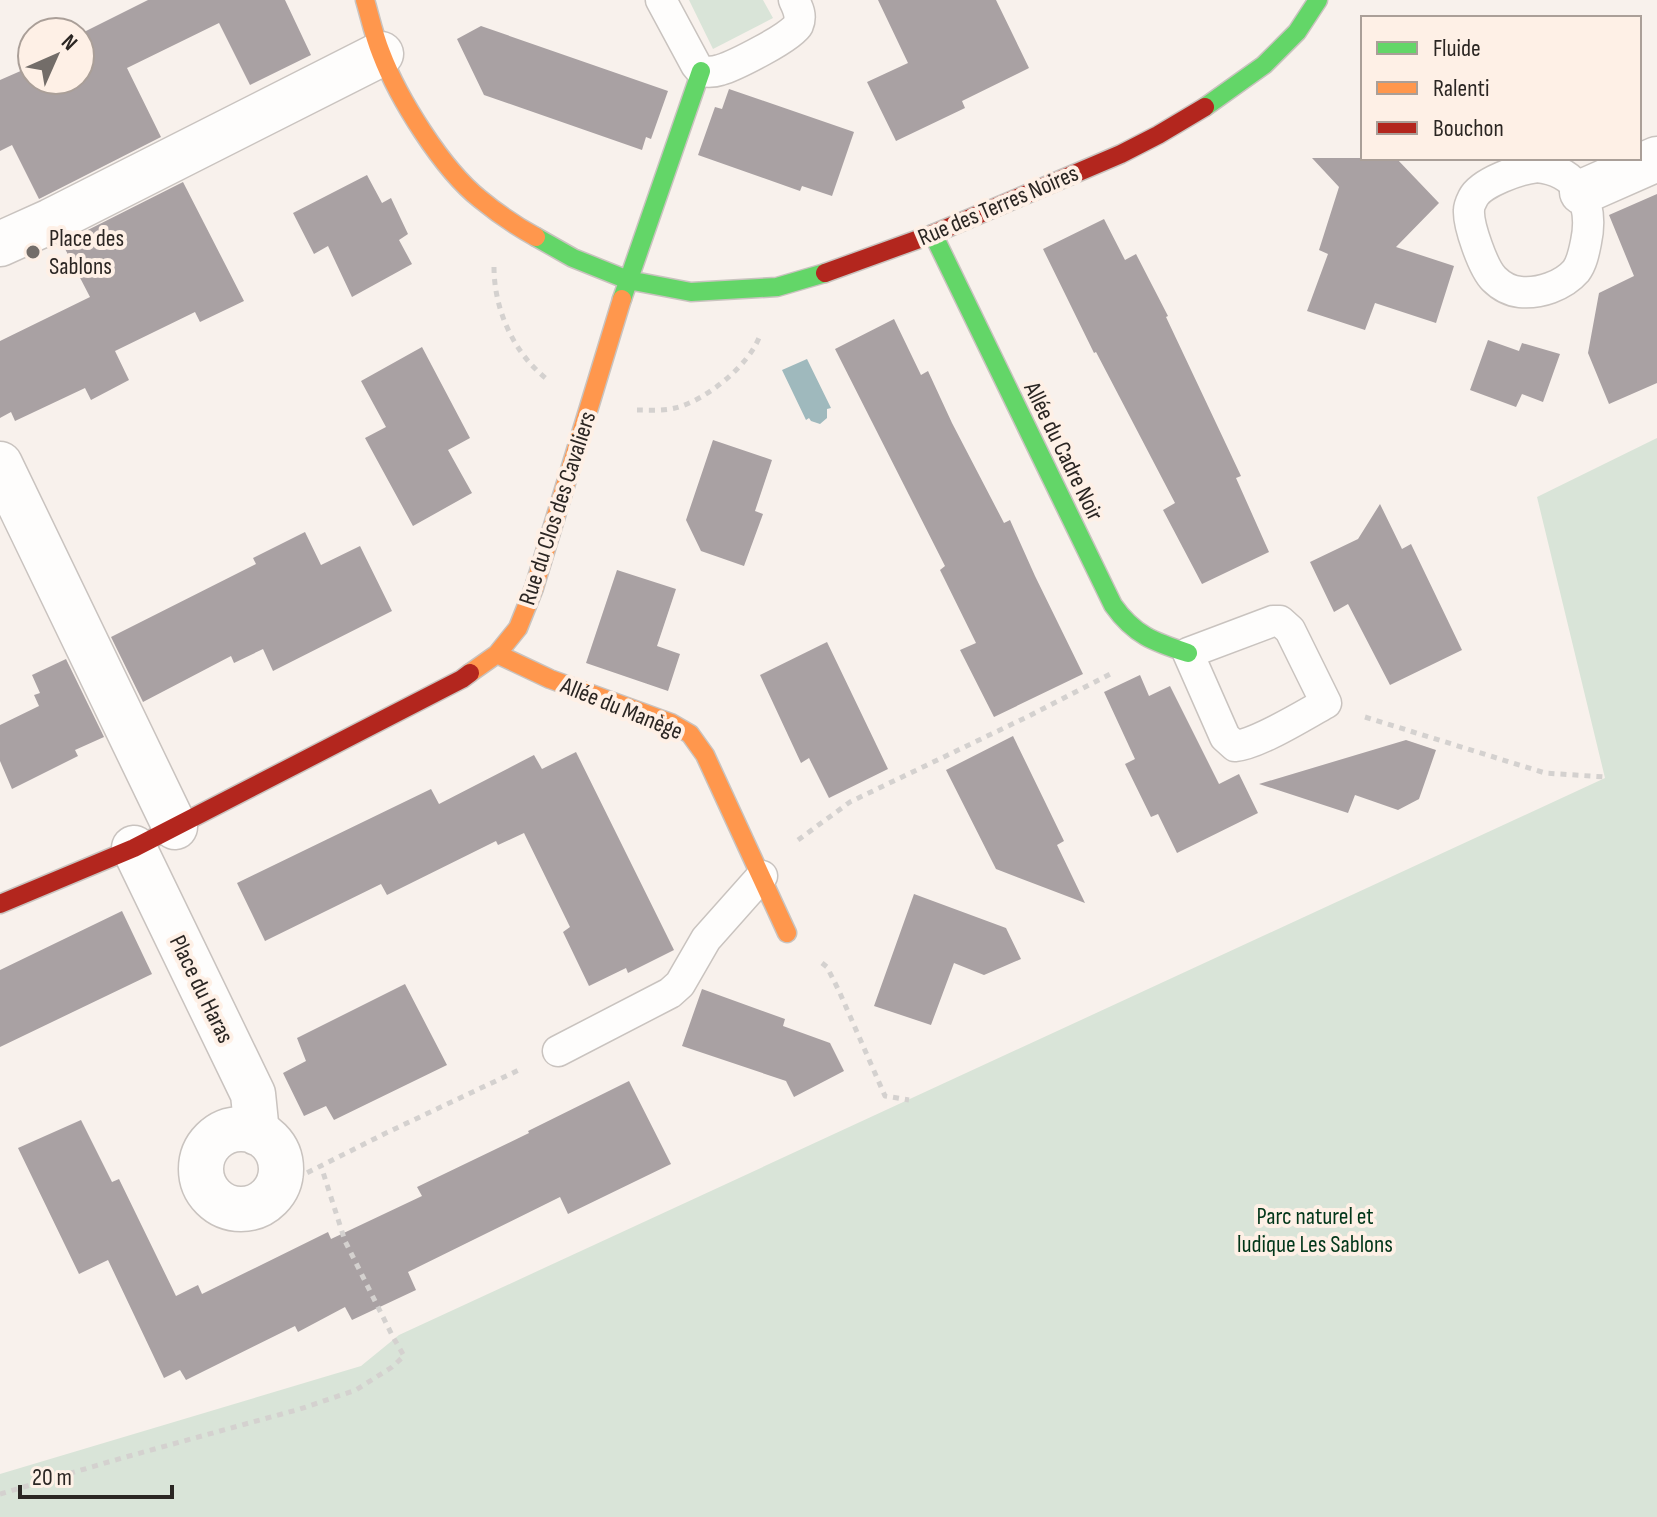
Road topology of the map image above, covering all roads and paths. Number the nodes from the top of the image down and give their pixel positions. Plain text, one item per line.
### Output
1 (365, 0) edge
2 (661, 0) edge
3 (794, 0) edge
4 (1318, 0) edge
5 (381, 54) junction
6 (701, 71) junction
7 (1657, 159) edge
8 (1582, 192) junction
9 (933, 234) junction
10 (0, 244) edge
11 (628, 280) junction
12 (0, 464) edge
13 (1150, 640) junction
14 (1188, 653) junction
15 (497, 654) junction
16 (1326, 703) junction
17 (1605, 777) dead end
18 (175, 827) junction
19 (134, 848) junction
20 (762, 876) junction
21 (0, 904) edge
22 (787, 933) joint
23 (558, 1051) joint
24 (909, 1100) dead end
25 (257, 1133) junction
26 (321, 1166) junction
27 (275, 1189) junction
28 (0, 1494) edge

1 - 5 street, Rue des Terres Noires
2 - 6 lane
3 - 6 lane
4 - 9 street, Rue des Terres Noires
5 - 10 street
5 - 11 street, Rue des Terres Noires
6 - 11 street
7 - 8 street
8 - 8 lane
9 - 11 street, Rue des Terres Noires
9 - 13 street, Allée du Cadre Noir
11 - 15 street, Rue du Clos des Cavaliers
12 - 18 street
13 - 14 street, Allée du Cadre Noir
13 - 20 path
14 - 16 lane
14 - 16 lane
15 - 18 street, Rue du Clos des Cavaliers
15 - 20 street, Allée du Manège
16 - 17 path
18 - 19 street, Rue du Clos des Cavaliers
19 - 21 street, Rue du Clos des Cavaliers
19 - 25 street, Place du Haras
20 - 22 street, Allée du Manège
20 - 23 lane
22 - 24 path
23 - 26 path
25 - 27 street
25 - 27 street
26 - 27 path
26 - 28 path

